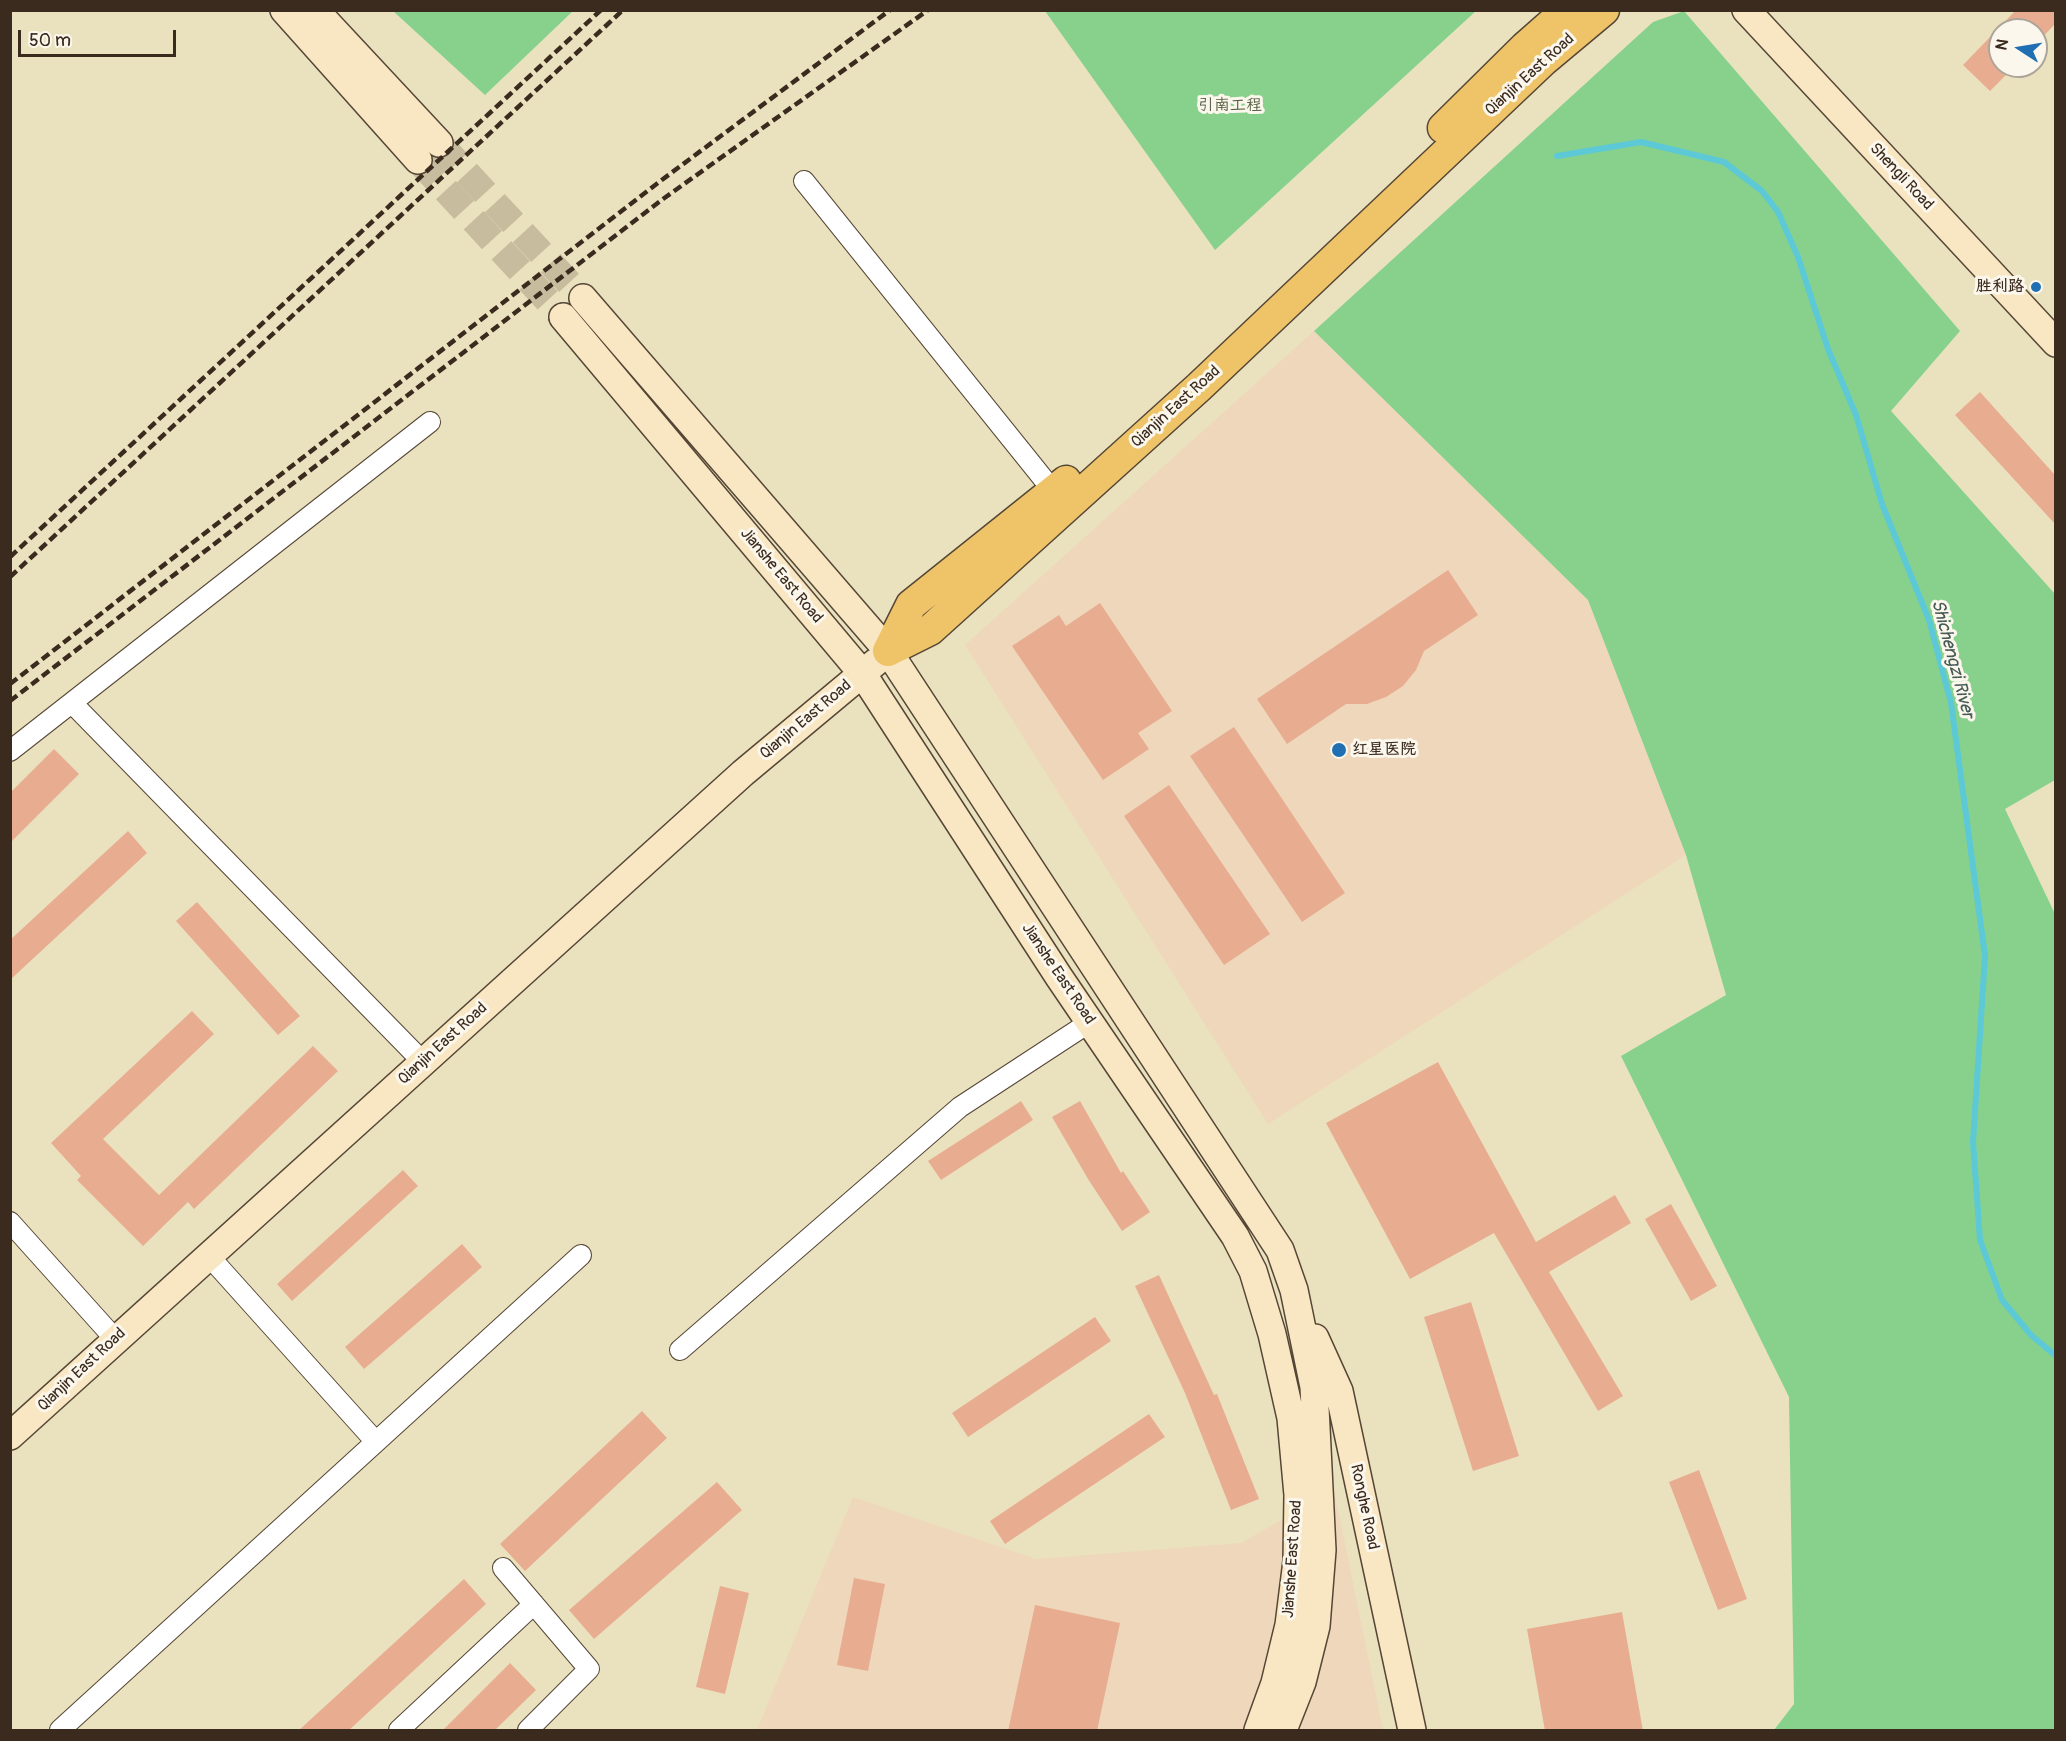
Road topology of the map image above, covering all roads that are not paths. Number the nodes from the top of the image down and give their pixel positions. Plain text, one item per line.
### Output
1 (284, 10) edge
2 (315, 10) edge
3 (1567, 10) edge
4 (1604, 10) edge
5 (1746, 10) edge
6 (439, 143) tunnel mouth
7 (418, 160) tunnel mouth
8 (804, 181) dead end
9 (583, 298) tunnel mouth
10 (563, 317) tunnel mouth
11 (2055, 343) edge
12 (430, 422) dead end
13 (1054, 492) junction
14 (888, 651) junction
15 (862, 673) junction
16 (72, 703) junction
17 (10, 751) edge
18 (1090, 1022) junction
19 (423, 1062) junction
20 (10, 1222) edge
21 (208, 1255) junction
22 (581, 1255) dead end
23 (1294, 1290) junction
24 (115, 1339) junction
25 (680, 1350) dead end
26 (10, 1436) edge
27 (376, 1442) junction
28 (503, 1568) dead end
29 (534, 1604) junction
30 (60, 1731) edge
31 (399, 1731) edge
32 (528, 1731) edge
33 (1258, 1731) edge
34 (1283, 1731) edge
35 (1412, 1731) edge

1 - 7 main road
2 - 6 main road
3 - 13 main road
4 - 14 main road, Qianjin East Road
5 - 11 main road, Shengli Road
8 - 13 street
9 - 14 main road, Jianshe East Road
10 - 15 main road, Jianshe East Road
12 - 16 street
13 - 14 main road
14 - 15 main road, Qianjin East Road
14 - 23 main road, Jianshe East Road
15 - 18 main road, Jianshe East Road
15 - 19 main road, Qianjin East Road
16 - 17 street
16 - 19 street
18 - 25 street
18 - 33 main road, Jianshe East Road
19 - 21 main road, Qianjin East Road
20 - 24 street
21 - 24 main road, Qianjin East Road
21 - 27 street
22 - 27 street
23 - 34 main road, Jianshe East Road
23 - 35 main road, Ronghe Road
24 - 26 main road, Qianjin East Road
27 - 30 street
28 - 29 street
29 - 31 street
29 - 32 street

